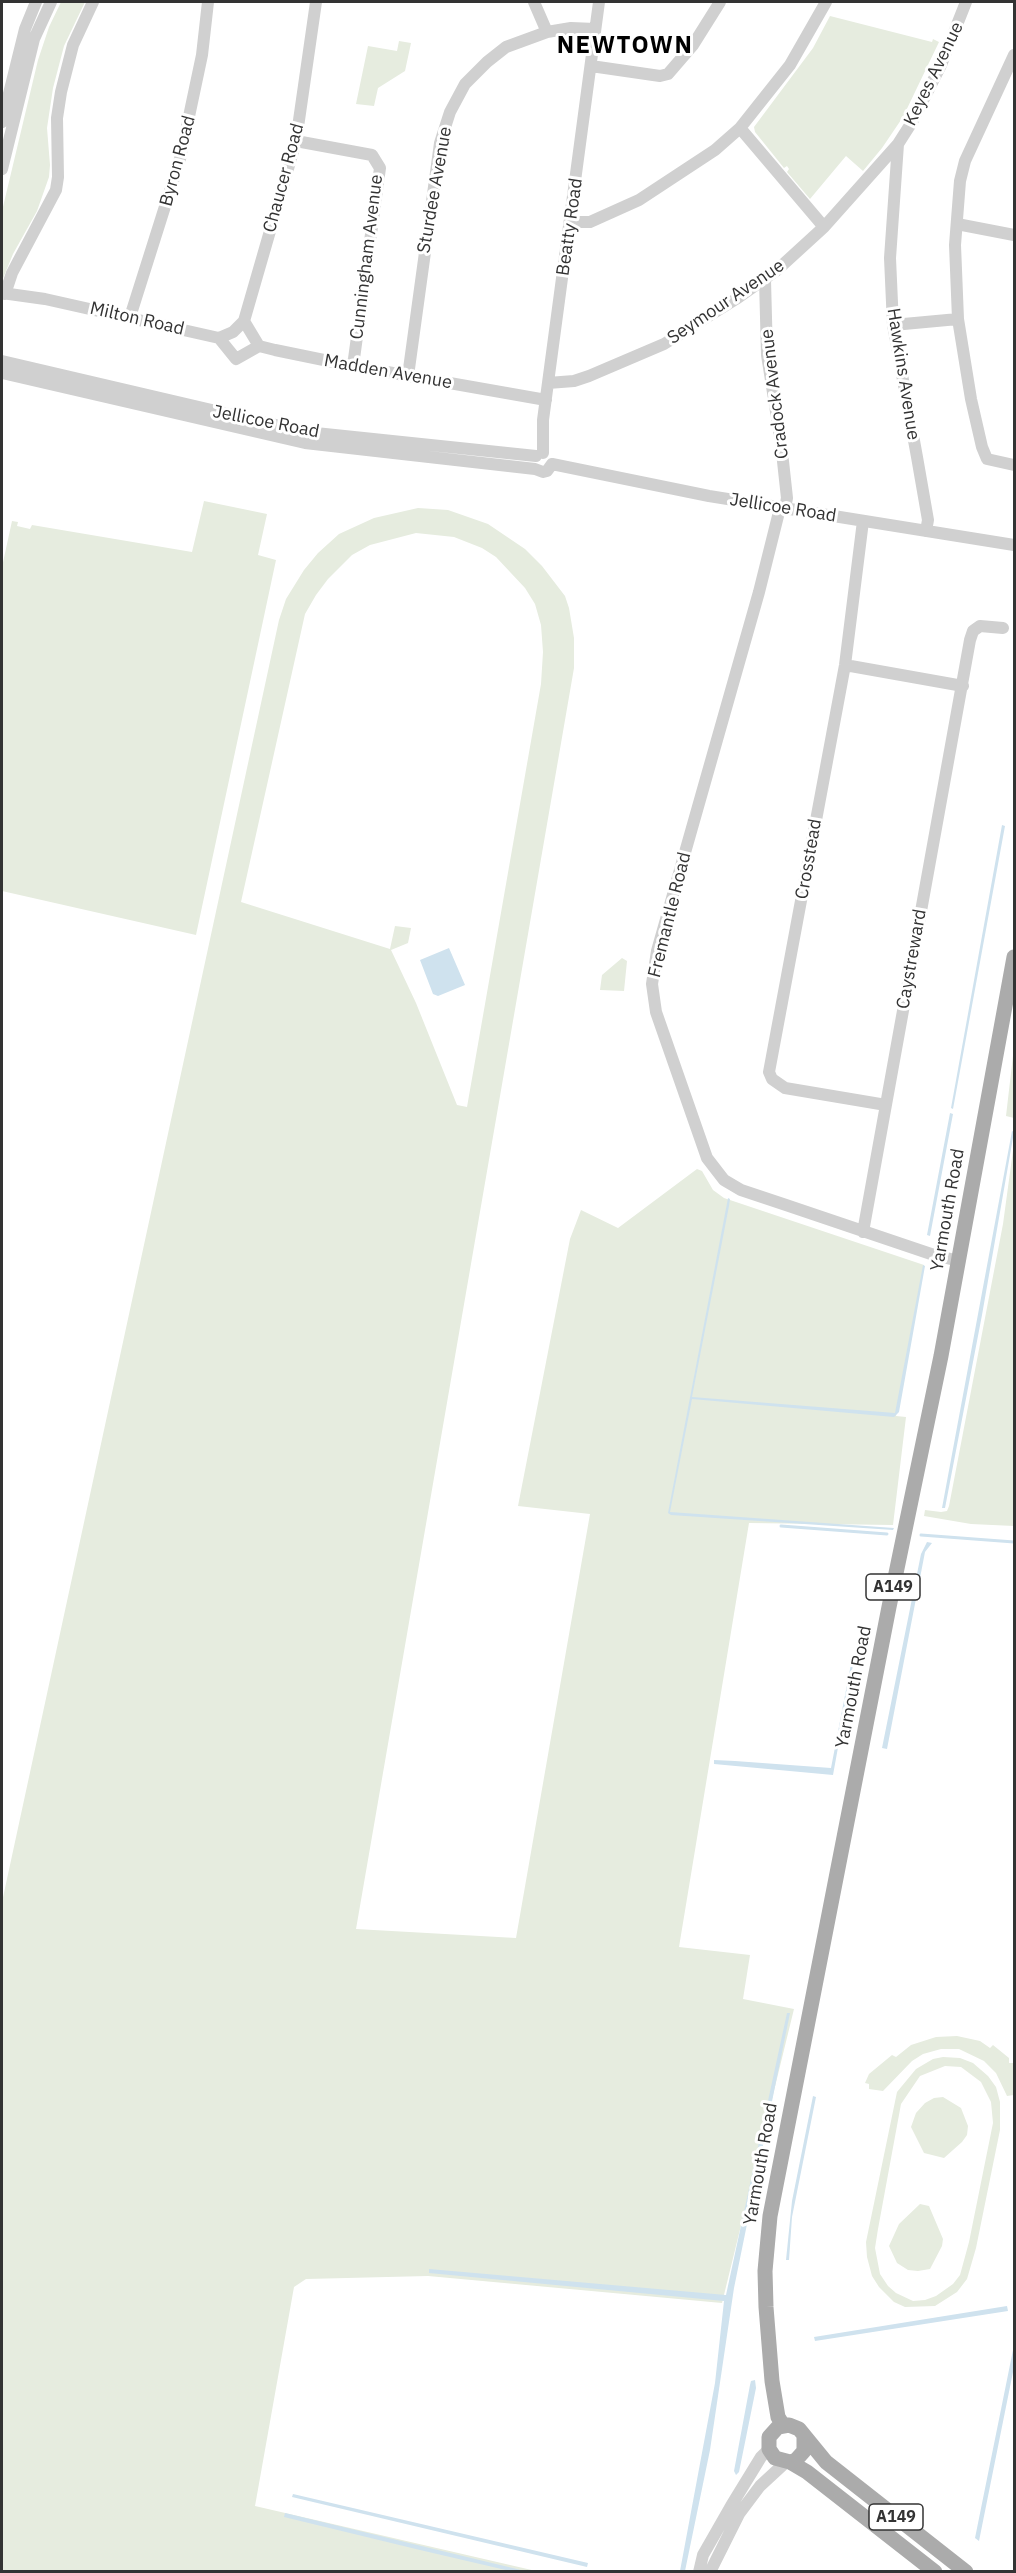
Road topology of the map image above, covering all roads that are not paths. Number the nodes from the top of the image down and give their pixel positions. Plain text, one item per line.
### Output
1 (36, 2) edge
2 (51, 2) edge
3 (93, 2) edge
4 (208, 2) edge
5 (316, 2) edge
6 (534, 2) edge
7 (599, 2) edge
8 (826, 2) edge
9 (966, 2) edge
10 (718, 3) edge
11 (596, 29) junction
12 (547, 32) junction
13 (1014, 55) edge
14 (591, 66) junction
15 (2, 122) edge
16 (740, 128) junction
17 (296, 141) junction
18 (898, 144) junction
19 (2, 169) edge
20 (571, 222) junction
21 (957, 224) junction
22 (824, 227) junction
23 (1014, 235) edge
24 (765, 280) junction
25 (3, 294) edge
26 (130, 317) junction
27 (958, 319) junction
28 (244, 321) junction
29 (893, 325) junction
30 (219, 338) junction
31 (260, 346) junction
32 (2, 361) edge
33 (353, 366) junction
34 (2, 373) edge
35 (408, 376) junction
36 (548, 383) junction
37 (546, 400) junction
38 (279, 432) junction
39 (538, 459) junction
40 (1014, 465) edge
41 (783, 508) junction
42 (863, 521) junction
43 (926, 531) junction
44 (1014, 545) edge
45 (1003, 628) dead end
46 (845, 665) junction
47 (963, 686) junction
48 (1014, 957) edge
49 (886, 1104) junction
50 (863, 1232) junction
51 (959, 1261) junction
52 (783, 2425) junction
53 (804, 2437) junction
54 (769, 2449) junction
55 (788, 2462) junction
56 (699, 2571) edge
57 (710, 2571) edge
58 (935, 2571) edge
59 (966, 2571) edge

1 - 15 street
2 - 19 street
3 - 25 street
4 - 26 street, Byron Road
5 - 17 street, Chaucer Road
6 - 12 street
7 - 11 street, Beatty Road
8 - 16 street
9 - 18 street, Keyes Avenue
10 - 14 street
11 - 12 street, Sturdee Avenue
11 - 14 street, Beatty Road
12 - 35 street, Sturdee Avenue
13 - 21 street
14 - 20 street, Beatty Road
16 - 20 street
16 - 22 street
17 - 28 street, Chaucer Road
17 - 33 street, Cunningham Avenue
18 - 22 street, Seymour Avenue
18 - 29 street, Hawkins Avenue
20 - 36 street, Beatty Road
21 - 23 street
21 - 27 street
22 - 24 street, Seymour Avenue
24 - 36 street, Seymour Avenue
24 - 41 street, Cradock Avenue
25 - 26 street, Milton Road
26 - 30 street, Milton Road
27 - 29 street
27 - 40 street
28 - 30 street
28 - 31 street
29 - 43 street, Hawkins Avenue
30 - 31 street
31 - 33 street, Madden Avenue
32 - 38 street, Jellicoe Road
33 - 35 street, Madden Avenue
34 - 38 street, Jellicoe Road
35 - 37 street, Madden Avenue
36 - 37 street, Beatty Road
37 - 39 street, Beatty Road
38 - 39 street, Jellicoe Road
39 - 41 street, Jellicoe Road
41 - 42 street, Jellicoe Road
41 - 50 street, Fremantle Road
42 - 43 street, Jellicoe Road
42 - 46 street, Crosstead
43 - 44 street, Jellicoe Road
45 - 47 street, Caystreward
46 - 47 street
46 - 49 street, Crosstead
47 - 49 street, Caystreward
48 - 51 main road, Yarmouth Road / A149
49 - 50 street, Caystreward
50 - 51 street, Fremantle Road
51 - 52 main road, Yarmouth Road / A149
52 - 53 main road
52 - 54 main road
53 - 55 main road
53 - 59 main road, A149
54 - 55 main road
54 - 56 street
55 - 57 street
55 - 58 main road, A149

